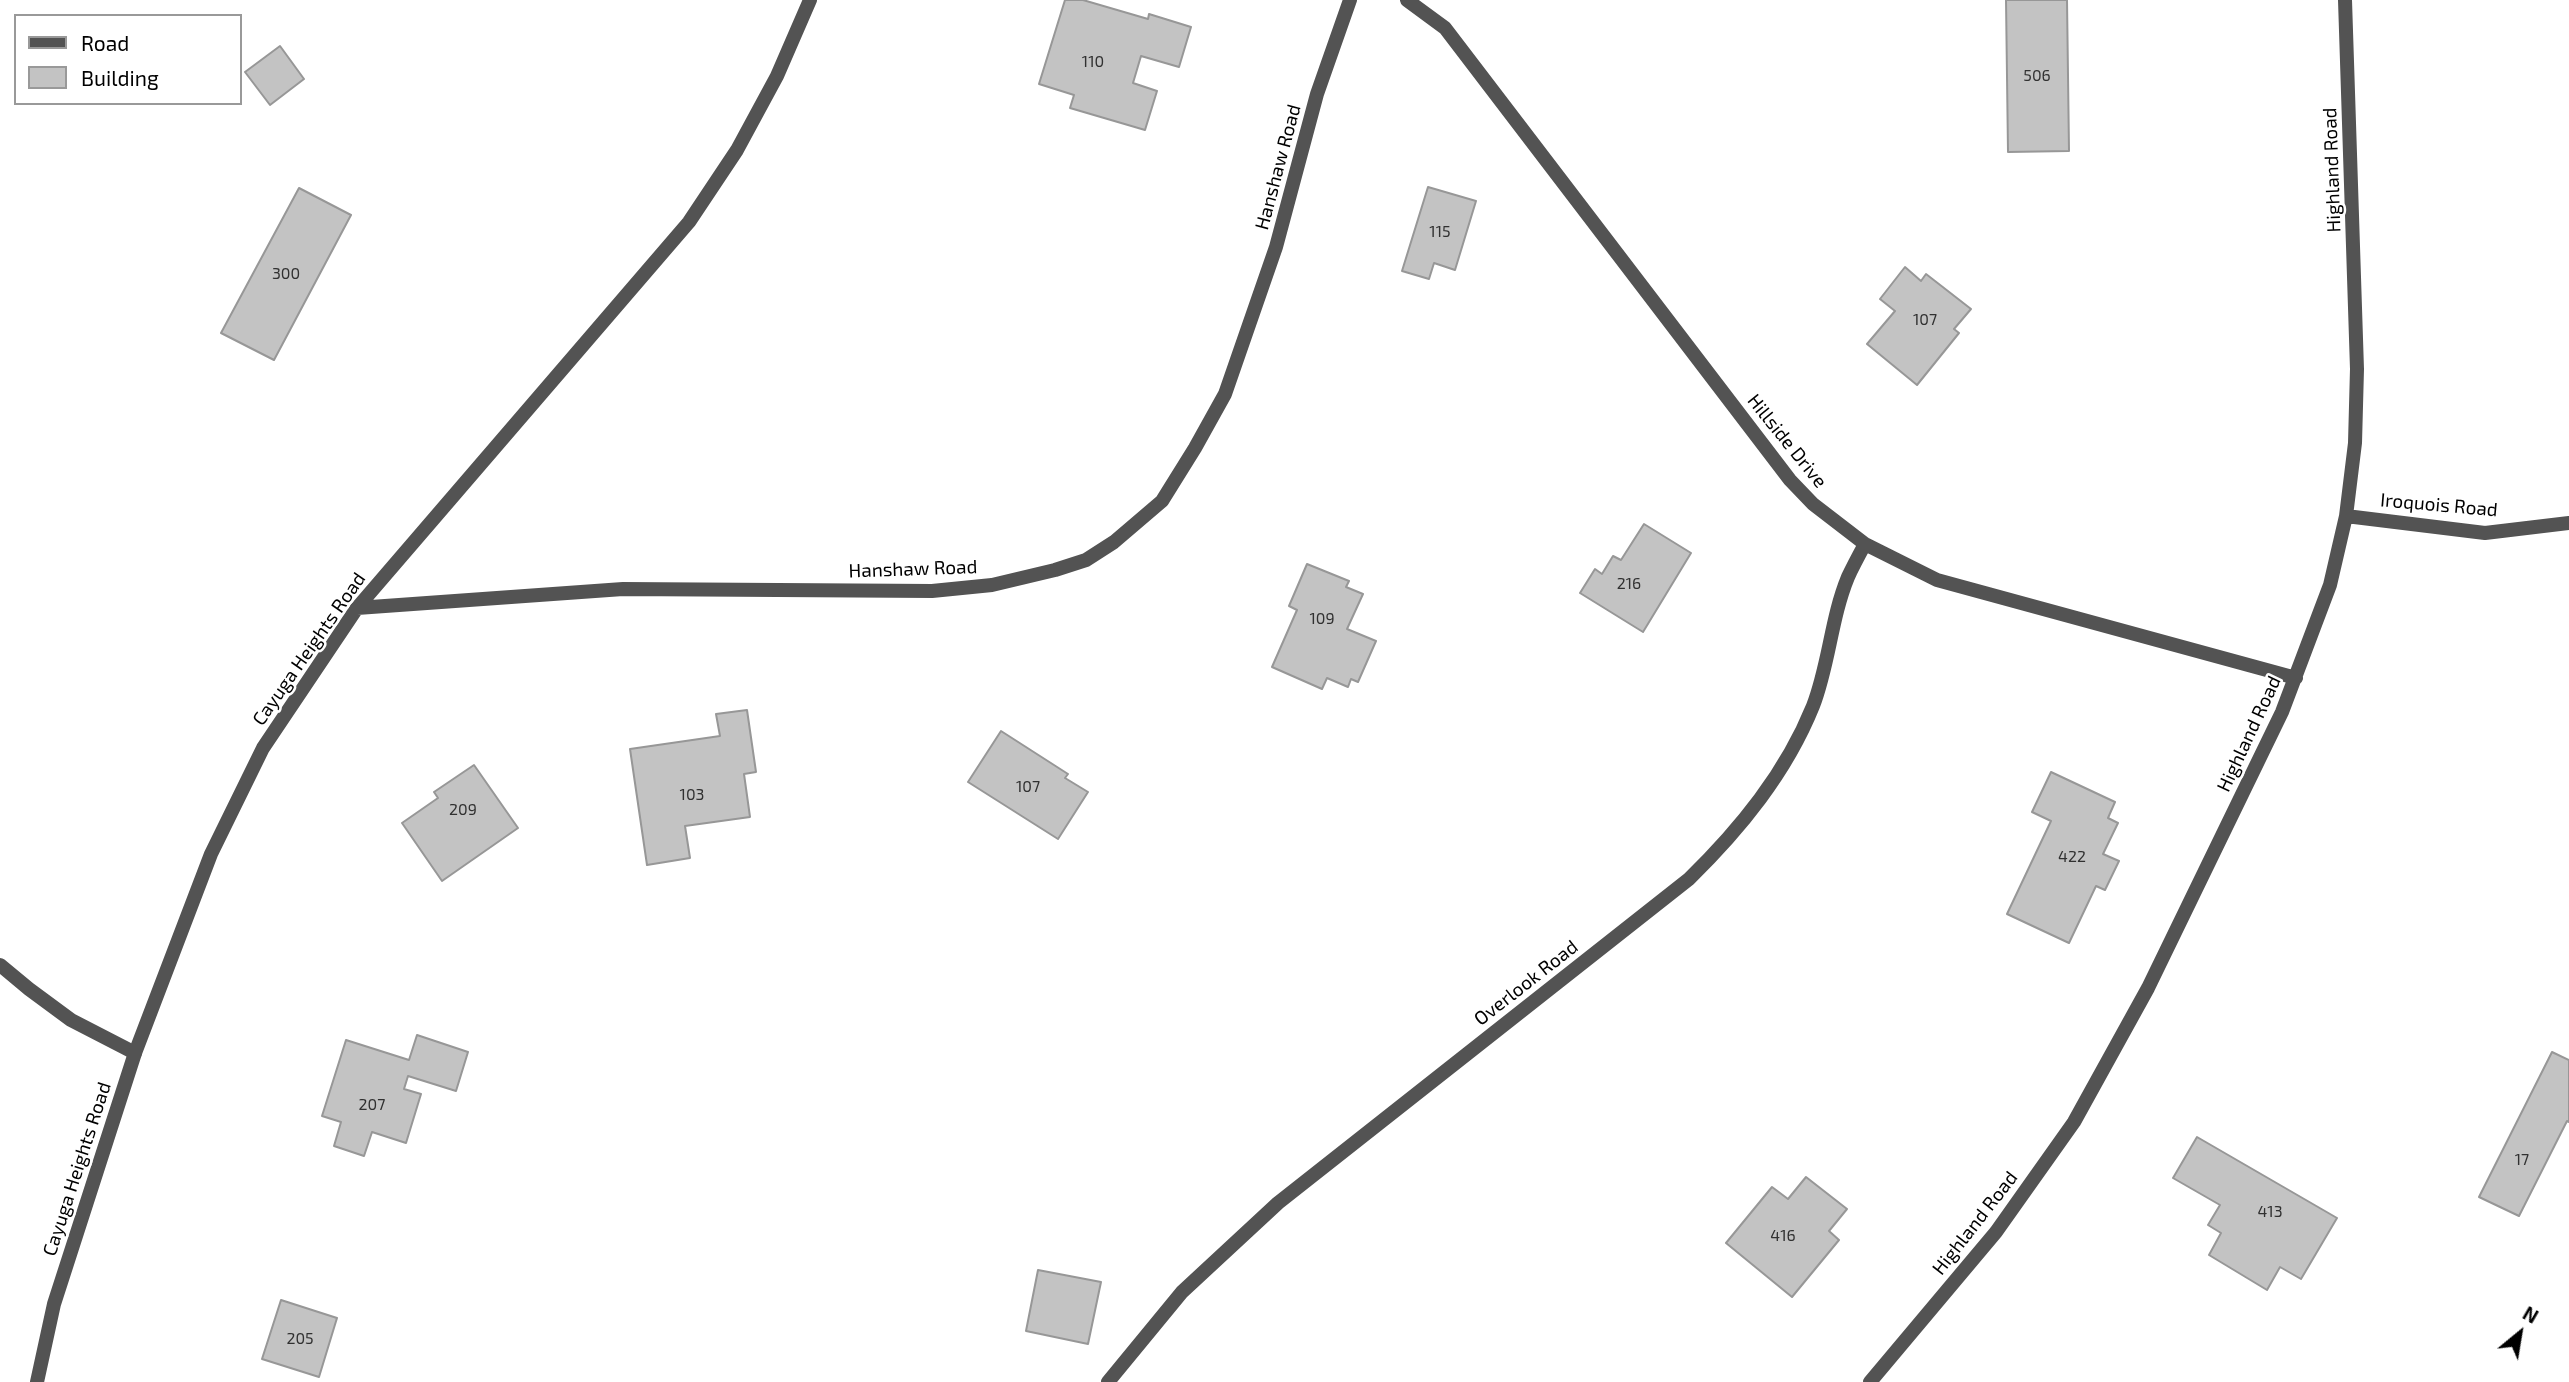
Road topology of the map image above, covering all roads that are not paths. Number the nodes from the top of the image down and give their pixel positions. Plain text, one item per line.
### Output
1 (810, 0) edge
2 (1349, 0) edge
3 (1408, 0) edge
4 (2345, 0) edge
5 (2346, 516) junction
6 (2569, 523) edge
7 (1865, 544) junction
8 (357, 608) junction
9 (2296, 678) junction
10 (0, 965) edge
11 (135, 1053) junction
12 (37, 1382) edge
13 (1108, 1382) edge
14 (1870, 1382) edge

1 - 8 street, Cayuga Heights Road
2 - 8 street, Hanshaw Road
3 - 7 street, Hillside Drive
4 - 5 street, Highland Road
5 - 6 street, Iroquois Road
5 - 9 street, Highland Road
7 - 9 street, Hillside Drive
7 - 13 street, Overlook Road
8 - 11 street, Cayuga Heights Road
9 - 14 street, Highland Road
10 - 11 street
11 - 12 street, Cayuga Heights Road

